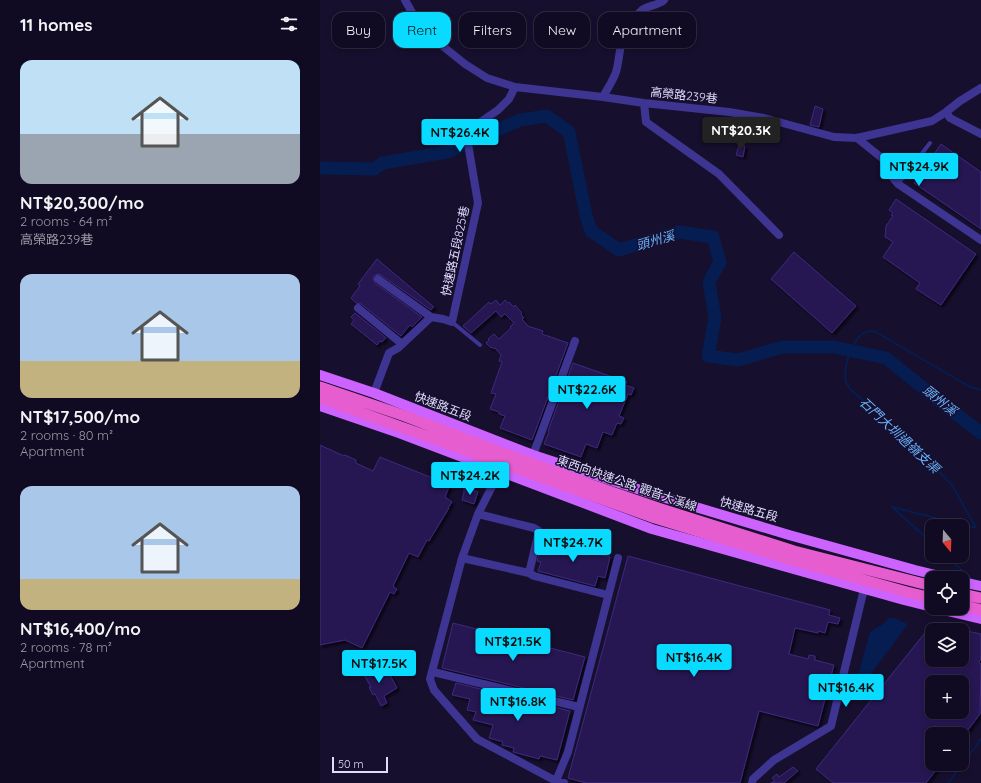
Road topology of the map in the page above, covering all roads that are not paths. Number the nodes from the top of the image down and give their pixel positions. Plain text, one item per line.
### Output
1 (405, 0) edge
2 (664, 0) edge
3 (515, 87) junction
4 (981, 88) edge
5 (603, 97) junction
6 (644, 103) junction
7 (946, 112) junction
8 (981, 134) edge
9 (857, 138) junction
10 (930, 143) dead end
11 (898, 184) junction
12 (779, 235) dead end
13 (981, 240) edge
14 (378, 279) dead end
15 (358, 308) dead end
16 (430, 317) junction
17 (452, 322) junction
18 (576, 341) dead end
19 (402, 344) junction
20 (480, 345) dead end
21 (320, 375) edge
22 (320, 387) edge
23 (374, 393) junction
24 (320, 398) edge
25 (320, 406) edge
26 (533, 455) junction
27 (500, 471) junction
28 (478, 514) junction
29 (462, 558) junction
30 (618, 558) dead end
31 (529, 573) junction
32 (925, 573) edge
33 (969, 583) edge
34 (925, 584) edge
35 (981, 586) edge
36 (864, 589) junction
37 (608, 595) junction
38 (969, 595) edge
39 (925, 596) edge
40 (981, 598) edge
41 (925, 605) edge
42 (969, 607) edge
43 (981, 610) edge
44 (965, 615) edge
45 (981, 619) edge
46 (433, 672) junction
47 (579, 707) junction
48 (560, 782) edge
49 (752, 783) edge

1 - 3 street, 高榮路239巷
2 - 5 street
3 - 5 street, 高榮路239巷
3 - 17 street, 快速路五段825巷
4 - 7 street, 高榮路239巷
5 - 6 street, 高榮路239巷
6 - 9 street, 高榮路239巷
6 - 12 street
7 - 8 street
7 - 9 street, 高榮路239巷
9 - 11 street
10 - 11 lane
11 - 13 street
14 - 16 street
15 - 19 street
16 - 17 street
16 - 19 street
17 - 20 lane
18 - 26 street
19 - 23 street
21 - 23 main road, 快速路五段
22 - 34 highway, 東西向快速公路 觀音大溪線, bridge
23 - 26 main road, 快速路五段
24 - 39 highway, 東西向快速公路 觀音大溪線, bridge
25 - 27 main road
26 - 32 main road, 快速路五段
27 - 28 street
27 - 36 main road
28 - 29 street
28 - 31 street
29 - 31 street
29 - 46 street
30 - 37 street
31 - 37 street
33 - 35 main road
36 - 41 main road
36 - 49 street
37 - 47 street
38 - 40 highway
42 - 43 highway
44 - 45 main road
46 - 47 street
46 - 48 street
47 - 48 street

